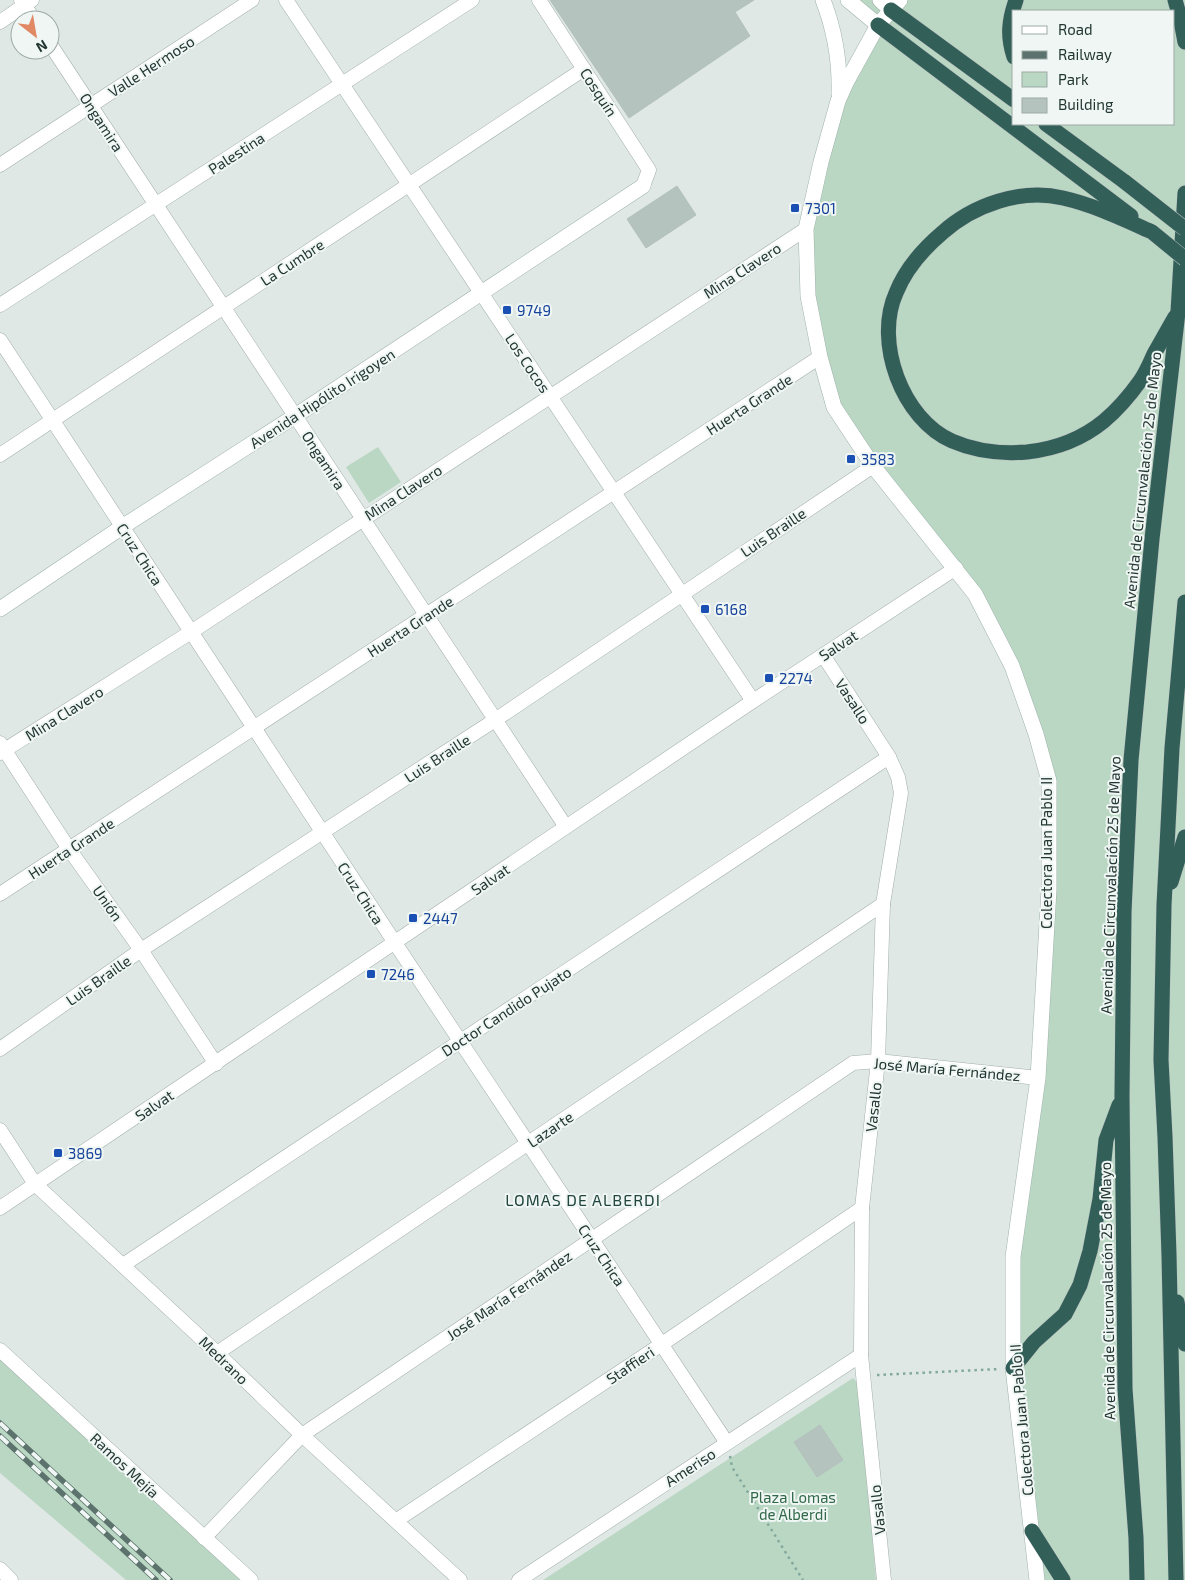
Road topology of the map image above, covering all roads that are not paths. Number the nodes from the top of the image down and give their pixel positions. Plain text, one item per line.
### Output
1 (252, 0) edge
2 (286, 0) edge
3 (472, 0) edge
4 (539, 0) edge
5 (823, 0) edge
6 (848, 0) edge
7 (1175, 0) edge
8 (26, 2) edge
9 (890, 3) edge
10 (1012, 11) edge
11 (0, 22) edge
12 (878, 24) junction
13 (1185, 42) edge
14 (1012, 52) edge
15 (60, 59) edge
16 (584, 69) junction
17 (342, 84) junction
18 (1012, 98) edge
19 (838, 101) junction
20 (91, 106) junction
21 (1047, 125) edge
22 (1058, 125) edge
23 (1077, 146) junction
24 (0, 166) edge
25 (409, 185) junction
26 (644, 186) joint
27 (1185, 193) edge
28 (156, 205) junction
29 (1185, 228) edge
30 (806, 229) junction
31 (1152, 232) junction
32 (1185, 259) edge
33 (481, 293) junction
34 (0, 305) edge
35 (224, 307) junction
36 (1178, 312) junction
37 (0, 340) edge
38 (820, 357) junction
39 (550, 396) junction
40 (295, 416) junction
41 (52, 420) junction
42 (0, 455) edge
43 (873, 466) junction
44 (614, 492) junction
45 (362, 518) junction
46 (122, 527) junction
47 (956, 568) junction
48 (681, 594) junction
49 (1185, 602) edge
50 (0, 609) edge
51 (426, 615) junction
52 (191, 632) junction
53 (823, 655) junction
54 (753, 701) junction
55 (495, 720) junction
56 (254, 728) junction
57 (2, 749) edge
58 (889, 758) junction
59 (566, 827) junction
60 (322, 832) junction
61 (1185, 837) edge
62 (69, 849) junction
63 (0, 894) edge
64 (883, 904) junction
65 (1164, 905) junction
66 (394, 943) junction
67 (141, 950) junction
68 (460, 1041) junction
69 (0, 1049) edge
70 (878, 1061) junction
71 (216, 1064) junction
72 (1038, 1078) junction
73 (1122, 1096) junction
74 (0, 1130) edge
75 (528, 1144) junction
76 (36, 1184) junction
77 (0, 1208) edge
78 (862, 1208) junction
79 (592, 1239) junction
80 (1169, 1255) junction
81 (123, 1265) junction
82 (662, 1344) junction
83 (1185, 1344) edge
84 (0, 1350) edge
85 (217, 1353) junction
86 (861, 1355) junction
87 (1013, 1368) junction
88 (302, 1435) junction
89 (727, 1443) junction
90 (397, 1520) junction
91 (1032, 1531) junction
92 (204, 1538) junction
93 (0, 1569) edge
94 (11, 1580) edge
95 (251, 1580) edge
96 (460, 1580) edge
97 (519, 1580) edge
98 (884, 1580) edge
99 (1037, 1580) edge
100 (1063, 1580) edge
101 (1137, 1580) edge
102 (1176, 1580) edge

1 - 20 street, Valle Hermoso
2 - 17 street, Los Cocos
3 - 17 street, Palestina
4 - 16 street, Cosquín
5 - 19 main road
6 - 12 main road
7 - 13 highway
8 - 11 street
9 - 12 main road, Colectora Juan Pablo II
9 - 18 highway
10 - 14 highway
12 - 19 main road, Colectora Juan Pablo II
12 - 31 highway
15 - 20 street, Ongamira
16 - 25 street, La Cumbre
16 - 26 street, Cosquín
17 - 25 street, Los Cocos
17 - 28 street, Palestina
19 - 30 main road, Colectora Juan Pablo II
20 - 24 street, Valle Hermoso
20 - 28 street, Ongamira
21 - 23 highway
22 - 23 highway
23 - 29 highway, bridge
25 - 33 street, Los Cocos
25 - 35 street, La Cumbre
26 - 33 main road, Avenida Hipólito Irigoyen
27 - 36 highway, Avenida de Circunvalación 25 de Mayo
28 - 34 street, Palestina
28 - 35 street, Ongamira
30 - 38 main road, Colectora Juan Pablo II
30 - 39 street, Mina Clavero
31 - 32 highway, bridge
31 - 36 highway
33 - 39 street, Los Cocos
33 - 40 main road, Avenida Hipólito Irigoyen
35 - 40 street, Ongamira
35 - 41 street, La Cumbre
36 - 73 highway, Avenida de Circunvalación 25 de Mayo
37 - 41 street, Cruz Chica
38 - 43 main road, Colectora Juan Pablo II
38 - 44 street, Huerta Grande
39 - 44 street, Los Cocos
39 - 45 street, Mina Clavero
40 - 45 street, Ongamira
40 - 46 main road, Avenida Hipólito Irigoyen
41 - 42 street, La Cumbre
41 - 46 street, Cruz Chica
43 - 47 main road, Colectora Juan Pablo II
43 - 48 street, Luis Braille
44 - 48 street, Los Cocos
44 - 51 street, Huerta Grande
45 - 51 street, Ongamira
45 - 52 street, Mina Clavero
46 - 50 main road, Avenida Hipólito Irigoyen
46 - 52 street, Cruz Chica
47 - 53 street, Salvat
47 - 72 main road, Colectora Juan Pablo II
48 - 54 street, Los Cocos
48 - 55 street, Luis Braille
49 - 65 highway
51 - 55 street, Ongamira
51 - 56 street, Huerta Grande
52 - 56 street, Cruz Chica
52 - 57 street, Mina Clavero
53 - 54 street, Salvat
53 - 58 street, Vasallo
54 - 59 street, Salvat
55 - 59 street, Ongamira
55 - 60 street, Luis Braille
56 - 60 street, Cruz Chica
56 - 62 street, Huerta Grande
57 - 62 street, Unión
58 - 64 street, Vasallo
58 - 68 street, Doctor Candido Pujato
59 - 66 street, Salvat
60 - 66 street, Cruz Chica
60 - 67 street, Luis Braille
61 - 65 highway
62 - 63 street, Huerta Grande
62 - 67 street, Unión
64 - 70 street, Vasallo
64 - 75 street, Lazarte
65 - 80 highway
66 - 68 street, Cruz Chica
66 - 71 street, Salvat
67 - 69 street, Luis Braille
67 - 71 street, Unión
68 - 75 street, Cruz Chica
68 - 81 street, Doctor Candido Pujato
70 - 72 street, José María Fernández
70 - 78 street, Vasallo
70 - 79 street, José María Fernández
71 - 76 street, Salvat
72 - 87 main road, Colectora Juan Pablo II
73 - 87 highway
73 - 101 highway, Avenida de Circunvalación 25 de Mayo
74 - 76 street, Medrano
75 - 79 street, Cruz Chica
75 - 85 street, Lazarte
76 - 77 street, Salvat
76 - 81 street, Medrano
78 - 82 street, Staffieri
78 - 86 street, Vasallo
79 - 82 street, Cruz Chica
79 - 88 street, José María Fernández
80 - 83 highway
80 - 102 highway
81 - 85 street, Medrano
82 - 89 street, Cruz Chica
82 - 90 street, Staffieri
84 - 92 street, Ramos Mejía
85 - 88 street, Medrano
86 - 89 street, Ameriso
86 - 98 street, Vasallo
87 - 91 main road, Colectora Juan Pablo II
88 - 90 street, Medrano
88 - 92 street, José María Fernández
89 - 97 street, Ameriso
90 - 96 street, Medrano
91 - 99 main road, Colectora Juan Pablo II
91 - 100 highway
92 - 95 street, Ramos Mejía
93 - 94 street

